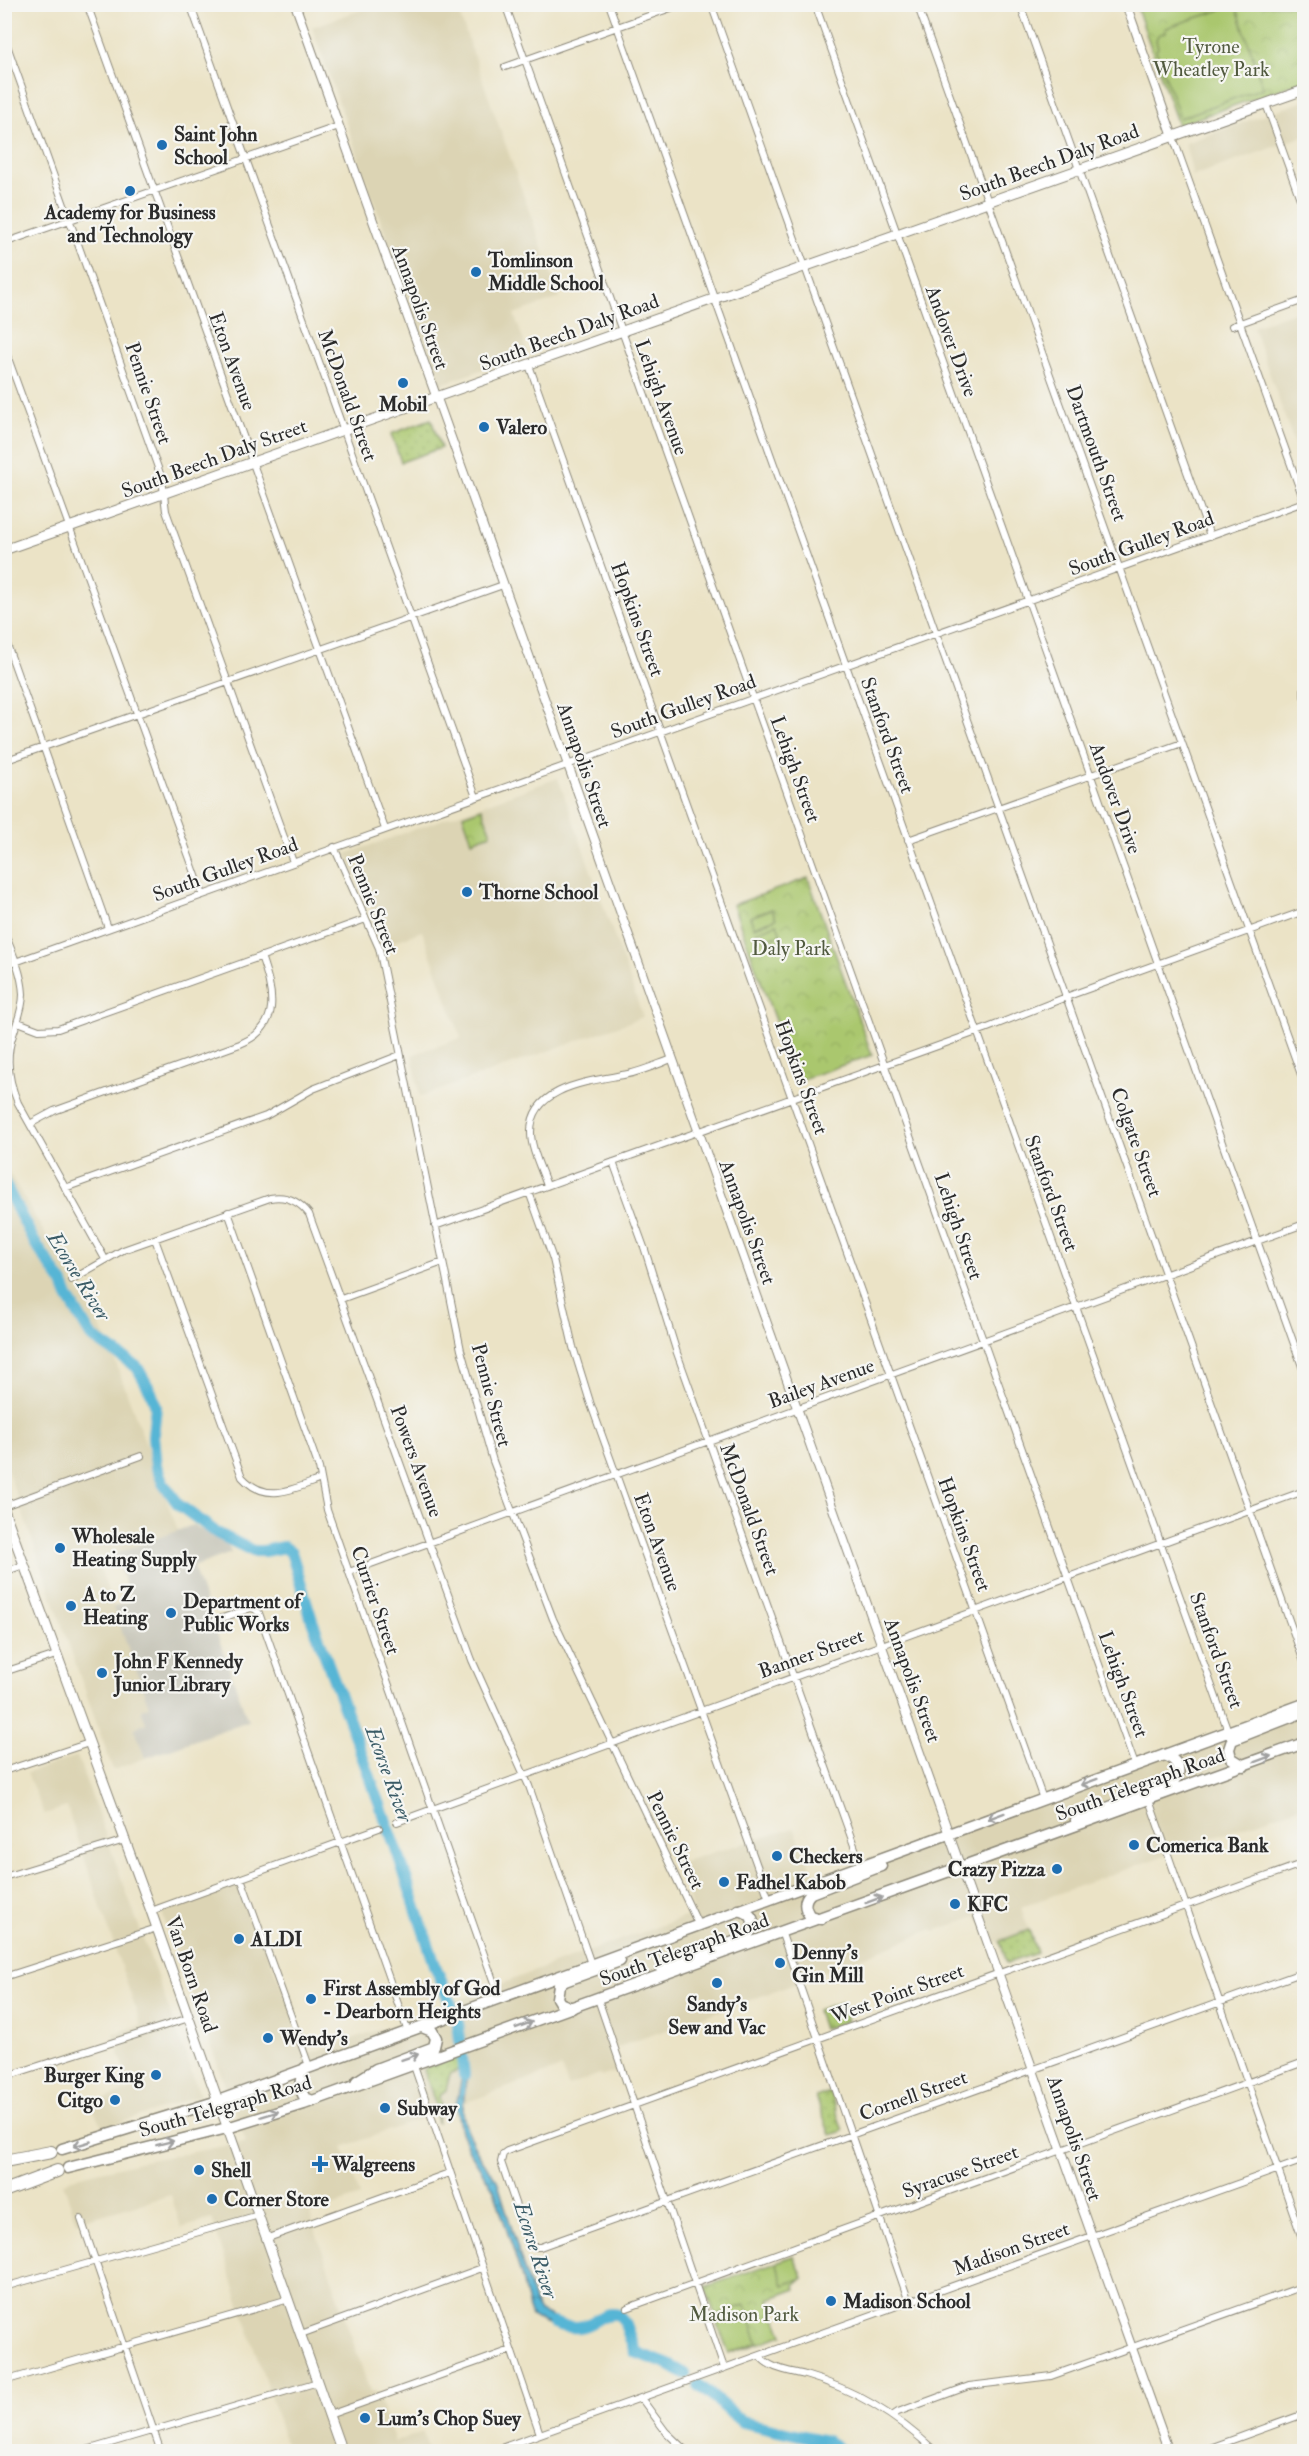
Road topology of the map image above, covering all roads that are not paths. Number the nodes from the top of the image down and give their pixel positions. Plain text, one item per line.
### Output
1 (87, 4) edge
2 (190, 4) edge
3 (295, 4) edge
4 (505, 4) edge
5 (609, 4) edge
6 (682, 4) edge
7 (711, 4) edge
8 (815, 4) edge
9 (917, 4) edge
10 (1020, 4) edge
11 (1126, 4) edge
12 (617, 28) junction
13 (4, 37) edge
14 (525, 60) junction
15 (505, 67) dead end
16 (1305, 90) edge
17 (1266, 104) junction
18 (339, 126) junction
19 (1173, 137) junction
20 (245, 159) junction
21 (1079, 170) junction
22 (154, 192) junction
23 (989, 202) junction
24 (1305, 210) edge
25 (70, 220) junction
26 (896, 235) junction
27 (4, 243) edge
28 (805, 268) junction
29 (714, 300) junction
30 (1305, 300) edge
31 (1241, 323) junction
32 (1232, 326) dead end
33 (622, 332) junction
34 (4, 347) edge
35 (529, 365) junction
36 (436, 398) junction
37 (343, 431) junction
38 (252, 463) junction
39 (164, 495) junction
40 (1305, 502) edge
41 (70, 528) junction
42 (1210, 536) junction
43 (4, 550) edge
44 (1121, 568) junction
45 (503, 585) junction
46 (1028, 601) junction
47 (410, 617) junction
48 (938, 633) junction
49 (4, 636) edge
50 (320, 650) junction
51 (845, 666) junction
52 (1305, 670) edge
53 (228, 682) junction
54 (1305, 696) edge
55 (754, 698) junction
56 (137, 714) junction
57 (661, 731) junction
58 (1182, 743) junction
59 (44, 747) junction
60 (4, 761) edge
61 (568, 764) junction
62 (1091, 775) junction
63 (476, 797) junction
64 (1000, 807) junction
65 (385, 829) junction
66 (908, 840) junction
67 (334, 847) junction
68 (293, 862) junction
69 (203, 895) junction
70 (1305, 911) edge
71 (366, 918) junction
72 (108, 928) junction
73 (1250, 931) junction
74 (4, 932) edge
75 (261, 956) junction
76 (15, 962) junction
77 (1158, 964) junction
78 (4, 966) edge
79 (1067, 998) junction
80 (18, 1022) junction
81 (976, 1032) junction
82 (400, 1055) junction
83 (672, 1059) junction
84 (884, 1064) junction
85 (1305, 1083) edge
86 (792, 1097) junction
87 (30, 1124) junction
88 (698, 1131) junction
89 (613, 1162) junction
90 (547, 1186) junction
91 (65, 1188) junction
92 (529, 1192) junction
93 (228, 1212) junction
94 (1305, 1224) edge
95 (435, 1226) junction
96 (155, 1239) junction
97 (1257, 1241) junction
98 (105, 1259) junction
99 (442, 1262) junction
100 (1166, 1273) junction
101 (71, 1280) dead end
102 (341, 1299) junction
103 (1075, 1307) junction
104 (982, 1341) junction
105 (1305, 1372) edge
106 (890, 1376) junction
107 (798, 1409) junction
108 (708, 1441) junction
109 (141, 1456) dead end
110 (617, 1475) junction
111 (321, 1479) junction
112 (1305, 1491) edge
113 (4, 1508) edge
114 (1250, 1511) junction
115 (512, 1513) junction
116 (430, 1542) junction
117 (1161, 1544) junction
118 (24, 1565) junction
119 (4, 1572) edge
120 (349, 1572) junction
121 (1068, 1577) junction
122 (975, 1611) junction
123 (214, 1622) dead end
124 (883, 1645) junction
125 (56, 1654) junction
126 (1305, 1662) edge
127 (4, 1672) edge
128 (793, 1677) junction
129 (1305, 1704) edge
130 (701, 1711) junction
131 (1305, 1712) edge
132 (1228, 1731) junction
133 (89, 1743) junction
134 (1303, 1743) edge
135 (612, 1744) junction
136 (1164, 1755) junction
137 (1135, 1765) junction
138 (1244, 1766) junction
139 (4, 1771) edge
140 (524, 1775) junction
141 (1043, 1799) junction
142 (1149, 1800) junction
143 (434, 1809) junction
144 (397, 1822) dead end
145 (379, 1828) dead end
146 (950, 1833) junction
147 (1050, 1836) junction
148 (125, 1840) junction
149 (926, 1842) junction
150 (341, 1843) junction
151 (1305, 1863) edge
152 (861, 1866) junction
153 (963, 1868) junction
154 (4, 1877) edge
155 (241, 1878) junction
156 (769, 1899) junction
157 (1186, 1905) junction
158 (738, 1910) junction
159 (151, 1911) junction
160 (821, 1919) junction
161 (698, 1924) junction
162 (157, 1928) junction
163 (684, 1929) junction
164 (782, 1934) junction
165 (591, 1964) junction
166 (1305, 1972) edge
167 (1000, 1974) junction
168 (4, 1977) edge
169 (635, 1986) junction
170 (499, 1997) junction
171 (598, 1999) junction
172 (1219, 2002) junction
173 (572, 2008) junction
174 (189, 2018) junction
175 (422, 2026) junction
176 (408, 2032) junction
177 (818, 2039) junction
178 (1305, 2062) edge
179 (414, 2066) junction
180 (307, 2067) junction
181 (1034, 2070) junction
182 (4, 2077) edge
183 (1247, 2083) junction
184 (339, 2091) junction
185 (218, 2101) junction
186 (313, 2101) junction
187 (634, 2106) junction
188 (227, 2128) junction
189 (851, 2135) junction
190 (56, 2151) joint
191 (1062, 2151) junction
192 (1305, 2160) edge
193 (4, 2161) edge
194 (1277, 2169) junction
195 (62, 2170) joint
196 (449, 2173) junction
197 (4, 2191) edge
198 (668, 2203) junction
199 (259, 2215) junction
200 (880, 2217) junction
201 (81, 2219) dead end
202 (1092, 2237) junction
203 (267, 2238) junction
204 (1305, 2244) edge
205 (533, 2247) joint
206 (96, 2262) junction
207 (482, 2268) junction
208 (695, 2283) junction
209 (1305, 2286) edge
210 (4, 2287) edge
211 (289, 2298) junction
212 (909, 2302) junction
213 (627, 2308) dead end
214 (301, 2334) junction
215 (125, 2346) junction
216 (1133, 2348) junction
217 (511, 2350) junction
218 (760, 2356) junction
219 (724, 2368) junction
220 (4, 2381) edge
221 (318, 2382) junction
222 (641, 2398) junction
223 (1305, 2414) edge
224 (329, 2415) junction
225 (892, 2416) junction
226 (154, 2430) junction
227 (540, 2434) junction
228 (80, 2451) edge
229 (162, 2451) edge
230 (342, 2451) edge
231 (490, 2451) edge
232 (687, 2451) edge
233 (936, 2451) edge
234 (1169, 2451) edge
235 (1199, 2451) edge

1 - 22 street, Eton Avenue
2 - 20 street, McDonald Street
3 - 18 street, Annapolis Street
4 - 14 street, Lehigh Avenue
5 - 12 street, Stanford Street
6 - 12 street
7 - 28 street, Colgate Street
8 - 26 street, Andover Drive
9 - 23 street, Dartmouth Street
10 - 21 street
11 - 19 street
12 - 14 street
12 - 29 street, Stanford Street
13 - 25 street, Pennie Street
14 - 15 street
14 - 33 street, Lehigh Avenue
16 - 17 main road, South Beech Daly Road
17 - 19 main road, South Beech Daly Road
17 - 24 street
18 - 20 street
18 - 36 street, Annapolis Street
19 - 21 main road, South Beech Daly Road
19 - 31 street
20 - 22 street
20 - 37 street, McDonald Street
21 - 23 main road, South Beech Daly Road
21 - 42 street
22 - 25 street
22 - 38 street, Eton Avenue
23 - 26 main road, South Beech Daly Road
23 - 44 street, Dartmouth Street
25 - 27 street
25 - 39 street, Pennie Street
26 - 28 main road, South Beech Daly Road
26 - 46 street, Andover Drive
28 - 29 main road, South Beech Daly Road
28 - 48 street, Colgate Street
29 - 33 main road, South Beech Daly Road
29 - 51 street, Stanford Street
30 - 31 street
31 - 32 street
31 - 40 street
33 - 35 main road, South Beech Daly Road
33 - 55 street, Lehigh Avenue
34 - 41 street
35 - 36 main road, South Beech Daly Road
35 - 57 street, Hopkins Street
36 - 37 main road, South Beech Daly Street
36 - 45 street, Annapolis Street
37 - 38 main road, South Beech Daly Street
37 - 47 street, McDonald Street
38 - 39 main road, South Beech Daly Street
38 - 50 street, Eton Avenue
39 - 41 main road, South Beech Daly Street
39 - 53 street, Pennie Street
40 - 42 street, South Gulley Road
41 - 43 main road, South Beech Daly Street
41 - 56 street
42 - 44 street, South Gulley Road
44 - 46 street, South Gulley Road
44 - 58 street, Dartmouth Street
45 - 47 street
45 - 61 street, Annapolis Street
46 - 48 street, South Gulley Road
46 - 62 street, Andover Drive
47 - 50 street
47 - 63 street, McDonald Street
48 - 51 street, South Gulley Road
48 - 64 street, Colgate Street
49 - 59 street
50 - 53 street
50 - 65 street, Eton Avenue
51 - 55 street, South Gulley Road
51 - 66 street, Stanford Street
52 - 54 street
53 - 56 street
53 - 68 street, Pennie Street
55 - 57 street, South Gulley Road
55 - 84 street, Lehigh Street
56 - 59 street
56 - 69 street
57 - 61 street, South Gulley Road
57 - 86 street, Hopkins Street
58 - 62 street
58 - 73 street, Dartmouth Street
59 - 60 street
59 - 72 street
61 - 63 street, South Gulley Road
61 - 83 street, Annapolis Street
62 - 64 street
62 - 77 street, Andover Drive
63 - 65 street, South Gulley Road
64 - 66 street
64 - 79 street, Colgate Street
65 - 67 street, South Gulley Road
66 - 81 street, Stanford Street
67 - 68 street, South Gulley Road
67 - 71 street, Pennie Street
68 - 69 street, South Gulley Road
69 - 72 street, South Gulley Road
70 - 73 street
71 - 75 street
71 - 82 street, Pennie Street
72 - 76 street, South Gulley Road
73 - 77 street
73 - 85 street, Dartmouth Street
74 - 76 street
75 - 80 street
75 - 87 street
76 - 78 street, South Gulley Road
76 - 80 street
77 - 79 street
77 - 97 street, Andover Drive
79 - 81 street
79 - 100 street, Colgate Street
80 - 87 street
81 - 84 street
81 - 103 street, Stanford Street
82 - 91 street
82 - 95 street, Pennie Street
83 - 88 street, Annapolis Street
83 - 90 street
84 - 86 street
84 - 104 street, Lehigh Street
86 - 88 street
86 - 106 street, Hopkins Street
87 - 91 street
88 - 89 street
88 - 107 street, Annapolis Street
89 - 90 street
89 - 108 street, McDonald Street
90 - 92 street
91 - 98 street
92 - 95 street
92 - 110 street, Eton Avenue
93 - 96 street, Powers Avenue
93 - 102 street, Powers Avenue
93 - 111 street, Currier Street
94 - 97 street, Bailey Avenue
95 - 99 street, Pennie Street
96 - 98 street, Powers Avenue
96 - 111 street
97 - 100 street, Bailey Avenue
97 - 105 street, Andover Drive
98 - 101 street, Powers Avenue
99 - 102 street
99 - 115 street, Pennie Street
100 - 103 street, Bailey Avenue
100 - 114 street, Colgate Street
102 - 116 street, Powers Avenue
103 - 104 street, Bailey Avenue
103 - 117 street, Stanford Street
104 - 106 street, Bailey Avenue
104 - 121 street, Lehigh Street
106 - 107 street, Bailey Avenue
106 - 122 street, Hopkins Street
107 - 108 street, Bailey Avenue
107 - 124 street, Annapolis Street
108 - 110 street, Bailey Avenue
108 - 128 street, McDonald Street
109 - 113 street
110 - 115 street, Bailey Avenue
110 - 130 street, Eton Avenue
111 - 120 street, Currier Street
112 - 114 street, Banner Street
113 - 118 main road, Van Born Road
114 - 117 street, Banner Street
114 - 126 street, Colgate Street
115 - 116 street, Bailey Avenue
115 - 135 street, Pennie Street
116 - 120 street, Bailey Avenue
116 - 140 street, Powers Avenue
117 - 121 street, Banner Street
117 - 132 street, Stanford Street
118 - 119 street
118 - 125 main road, Van Born Road
120 - 143 street, Currier Street
121 - 122 street, Banner Street
121 - 137 street, Lehigh Street
122 - 124 street, Banner Street
122 - 141 street, Hopkins Street
123 - 150 street
124 - 128 street, Banner Street
124 - 146 street, Annapolis Street
125 - 127 street
125 - 133 main road, Van Born Road
128 - 130 street, Banner Street
128 - 152 street, McDonald Street
129 - 132 main road, South Telegraph Road
130 - 135 street, Banner Street
130 - 156 street, Eton Avenue
131 - 138 main road
132 - 136 main road, South Telegraph Road
133 - 139 street
133 - 148 main road, Van Born Road
138 -> 134 main road, South Telegraph Road
135 - 140 street, Banner Street
135 - 161 street, Pennie Street
136 - 137 main road, South Telegraph Road
136 - 147 main road
137 -> 141 main road, South Telegraph Road
138 - 142 main road, South Telegraph Road
140 - 143 street, Banner Street
140 - 165 street, Powers Avenue
141 -> 146 main road, South Telegraph Road
142 - 147 main road, South Telegraph Road
142 - 157 street
143 - 144 street, Banner Street
143 - 170 street, Currier Street
145 - 150 street
146 - 149 main road, South Telegraph Road
146 - 153 street, Annapolis Street
147 - 153 main road, South Telegraph Road
148 - 154 street
148 - 159 main road, Van Born Road
149 - 152 main road, South Telegraph Road
149 - 160 main road
150 - 155 street
150 - 176 street
151 - 157 street, West Point Street
152 - 156 main road, South Telegraph Road
160 -> 153 main road, South Telegraph Road
153 - 167 street, Annapolis Street
155 - 159 street
155 - 180 street
156 - 158 main road, South Telegraph Road
157 - 167 street, West Point Street
157 - 172 street
158 - 161 main road, South Telegraph Road
158 - 169 main road
159 - 162 main road, Van Born Road
160 - 164 main road, South Telegraph Road
161 - 163 main road, South Telegraph Road
162 - 168 street
162 - 174 main road, Van Born Road
163 - 165 main road, South Telegraph Road
163 - 173 main road
164 - 169 main road, South Telegraph Road
164 - 177 street
165 - 170 main road, South Telegraph Road
166 - 172 street, Cornell Street
167 - 177 street, West Point Street
167 - 181 street, Annapolis Street
169 - 171 main road, South Telegraph Road
170 - 175 main road, South Telegraph Road
171 - 173 main road, South Telegraph Road
171 - 187 street
172 - 181 street, Cornell Street
172 - 183 street
179 -> 173 main road, South Telegraph Road
174 - 182 street
174 - 185 main road, Van Born Road
175 - 176 main road, South Telegraph Road
184 -> 175 main road
176 - 180 main road, South Telegraph Road
177 - 187 street, West Point Street
177 - 189 street
178 - 183 street, Syracuse Street
179 - 184 main road, South Telegraph Road
179 - 196 street
180 - 185 main road, South Telegraph Road
180 - 186 main road
181 - 189 street, Cornell Street
181 - 191 street, Annapolis Street
183 - 191 street, Syracuse Street
183 - 194 street
184 - 186 main road, South Telegraph Road
185 - 188 main road, Van Born Road
185 -> 190 main road, South Telegraph Road
188 -> 186 main road, South Telegraph Road
187 - 198 street
187 - 205 street, West Point Street
195 -> 188 main road, South Telegraph Road
188 - 199 main road, Van Born Road
189 - 198 street, Cornell Street
189 - 200 street
190 - 193 highway
191 - 200 street, Syracuse Street
191 - 202 street, Annapolis Street
192 - 194 street, Madison Street
194 - 202 street, Madison Street
194 - 204 street
195 - 197 highway
196 - 203 street
196 - 207 street
198 - 205 street, Cornell Street
198 - 208 street
199 - 203 main road, Van Born Road
199 - 206 street
200 - 208 street, Syracuse Street
200 - 212 street
201 - 206 street
202 - 212 street, Madison Street
202 - 216 street, Annapolis Street
203 - 211 main road, Van Born Road
206 - 210 street
206 - 215 street
207 - 214 street
207 - 217 street
208 - 213 street, Syracuse Street
208 - 219 street
209 - 216 street
211 - 214 main road, Van Born Road
211 - 215 street
212 - 218 street, Madison Street
214 - 221 main road, Van Born Road
215 - 220 street
215 - 226 street
216 - 225 street
216 - 234 street, Annapolis Street
217 - 224 street
217 - 227 street
218 - 219 street, Madison Street
218 - 225 street
219 - 222 street, Madison Street
221 - 224 main road, Van Born Road
221 - 226 street
222 - 227 street, Madison Street
222 - 232 street
223 - 235 street
224 - 230 main road, Van Born Road
225 - 233 street
226 - 228 street
226 - 229 street
227 - 231 street, Madison Street

